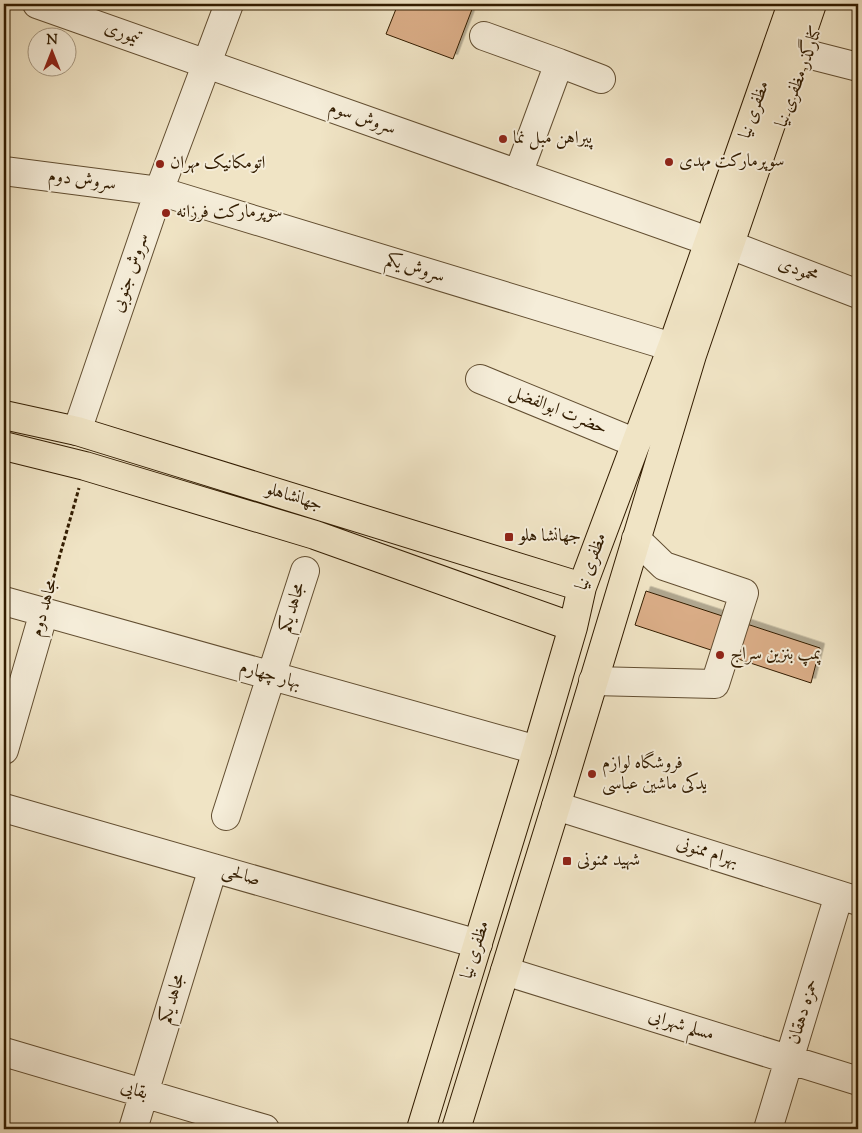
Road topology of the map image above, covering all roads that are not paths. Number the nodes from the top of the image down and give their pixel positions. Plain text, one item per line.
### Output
1 (37, 4) edge
2 (229, 4) edge
3 (776, 4) edge
4 (792, 4) edge
5 (812, 4) edge
6 (826, 4) edge
7 (484, 36) dead end
8 (807, 54) junction
9 (559, 63) junction
10 (206, 64) junction
11 (858, 67) edge
12 (601, 79) dead end
13 (4, 171) edge
14 (518, 174) junction
15 (159, 191) junction
16 (694, 236) junction
17 (738, 248) junction
18 (858, 294) edge
19 (705, 316) junction
20 (672, 348) junction
21 (480, 379) dead end
22 (4, 415) edge
23 (77, 431) junction
24 (636, 443) junction
25 (4, 446) edge
26 (636, 539) junction
27 (448, 546) junction
28 (305, 571) dead end
29 (436, 578) junction
30 (582, 587) junction
31 (4, 601) edge
32 (44, 612) junction
33 (572, 627) junction
34 (272, 676) junction
35 (593, 681) junction
36 (4, 750) edge
37 (537, 750) junction
38 (556, 806) junction
39 (4, 808) edge
40 (226, 816) dead end
41 (213, 868) junction
42 (849, 898) edge
43 (478, 944) junction
44 (505, 971) junction
45 (4, 1052) edge
46 (789, 1060) junction
47 (858, 1081) edge
48 (144, 1094) junction
49 (133, 1129) edge
50 (265, 1129) edge
51 (422, 1129) edge
52 (456, 1129) edge
53 (768, 1129) edge

1 - 10 street, تیموری
2 - 10 street, سروش جنوبی
3 - 16 main road
4 - 20 main road, مظفری نیا
5 - 19 main road, مظفری نیا
6 - 8 main road, کنارگذر مظفری نیا
7 - 9 street
8 - 11 street
8 - 17 main road, کنارگذر مظفری نیا
9 - 12 street
9 - 14 street
10 - 14 street, سروش سوم
10 - 15 street, سروش جنوبی
13 - 15 street, سروش دوم
14 - 16 street, سروش سوم
15 - 20 street, سروش یکم
15 - 23 street, سروش جنوبی
16 - 20 main road
17 - 18 street, محمودی
17 - 19 main road, کنارگذر مظفری نیا
19 - 26 main road, مظفری نیا
20 - 24 main road, مظفری نیا
21 - 24 street, حضرت ابوالفضل
22 - 23 main road, جهانشاهلو
23 - 27 main road, جهانشاهلو
24 - 30 main road, مظفری نیا
25 - 29 main road, جهانشاهلو
26 - 35 main road, مظفری نیا
26 - 35 street
27 - 29 main road
27 - 30 main road, جهانشاهلو
28 - 34 street, مجاهد یکم
29 - 33 main road, جهانشاهلو
30 - 33 main road, مظفری نیا
31 - 32 street, بهار چهارم
32 - 34 street, بهار چهارم
32 - 36 street, مجاهد دوم
33 - 37 main road, مظفری نیا
34 - 37 street, بهار چهارم
34 - 40 street, مجاهد یکم
35 - 38 main road, مظفری نیا
37 - 43 main road, مظفری نیا
38 - 42 street, بهرام ممنونی
38 - 44 main road, مظفری نیا
39 - 41 street, صالحی
41 - 43 street, صالحی
41 - 48 street, مجاهد یکم
42 - 46 street, حمزه دهقان
43 - 51 main road, مظفری نیا
44 - 46 street, مسلم شهرابی
44 - 52 main road, مظفری نیا
45 - 48 street, بقایی
46 - 47 street, مسلم شهرابی
46 - 53 street, حمزه دهقان
48 - 49 street, مجاهد یکم
48 - 50 street, بقایی

